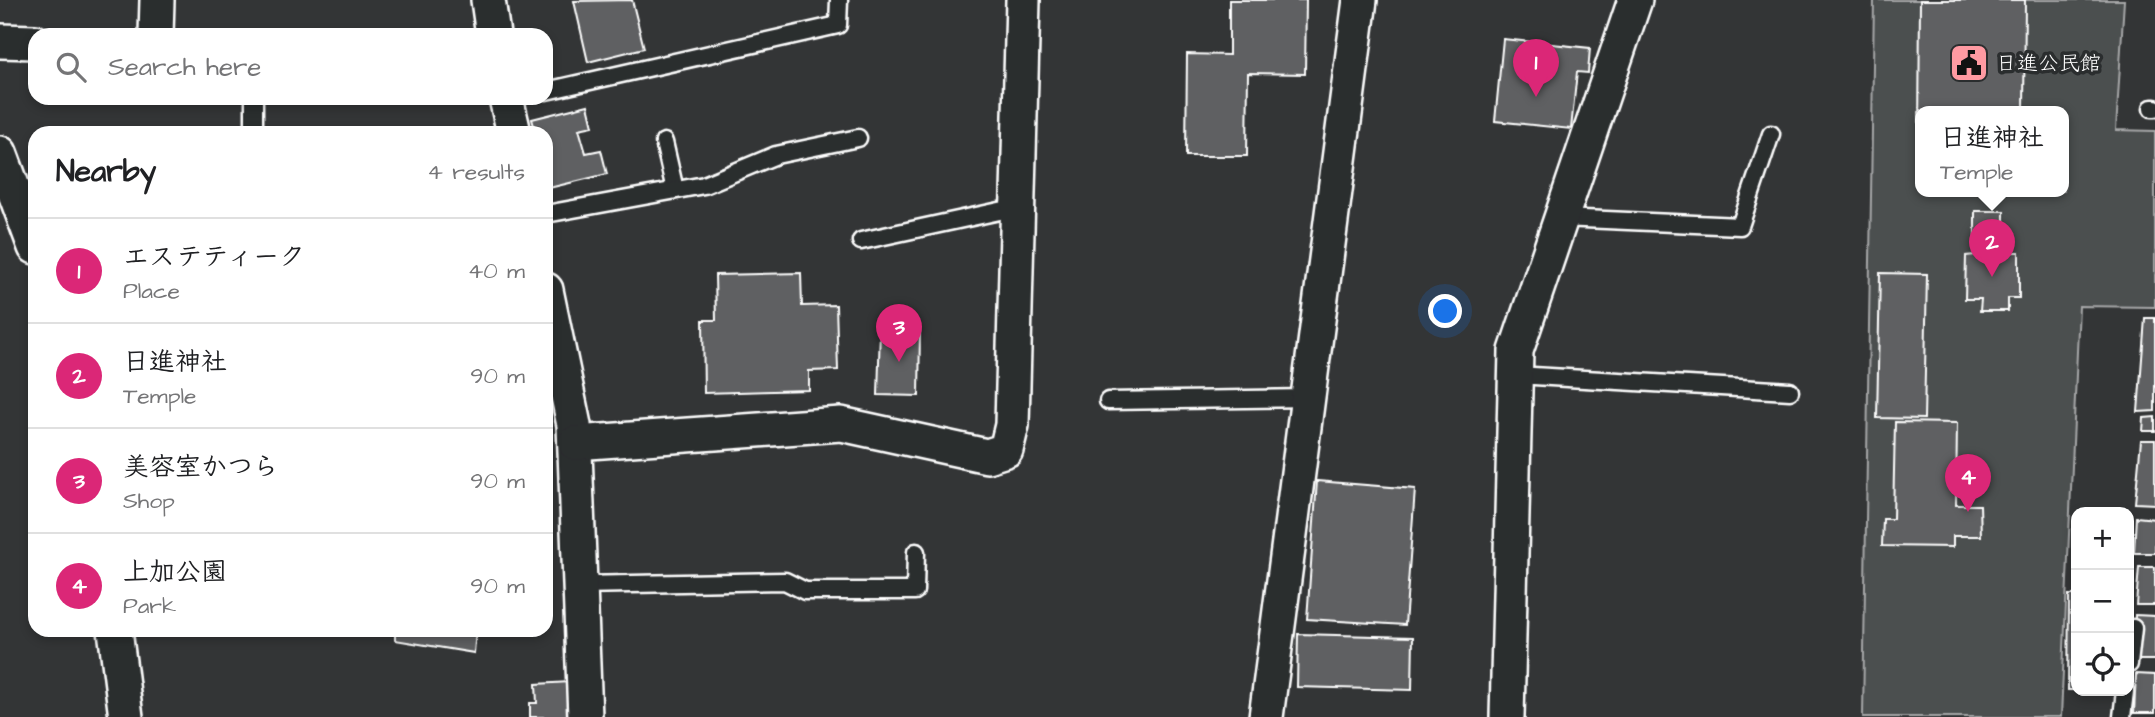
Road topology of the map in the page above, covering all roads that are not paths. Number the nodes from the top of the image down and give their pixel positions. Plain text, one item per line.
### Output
1 (157, 0) edge
2 (488, 0) edge
3 (839, 0) edge
4 (1023, 0) edge
5 (1360, 0) edge
6 (1635, 0) edge
7 (156, 28) edge
8 (493, 28) edge
9 (0, 41) edge
10 (28, 43) edge
11 (553, 89) edge
12 (254, 105) edge
13 (511, 105) edge
14 (254, 126) edge
15 (513, 126) edge
16 (1771, 134) dead end
17 (858, 138) dead end
18 (664, 142) dead end
19 (0, 153) edge
20 (675, 190) junction
21 (1018, 207) junction
22 (553, 213) edge
23 (1561, 218) junction
24 (28, 228) edge
25 (861, 241) dead end
26 (553, 324) edge
27 (1515, 375) junction
28 (1790, 391) dead end
29 (1308, 398) junction
30 (1108, 401) dead end
31 (575, 443) junction
32 (916, 552) dead end
33 (580, 585) junction
34 (116, 637) edge
35 (2125, 696) edge
36 (125, 717) edge
37 (585, 717) edge
38 (1266, 717) edge
39 (1507, 717) edge
40 (2122, 717) edge

1 - 7 street
2 - 8 street
3 - 11 lane
4 - 21 street
5 - 29 street
6 - 23 street
9 - 10 street
12 - 14 lane
13 - 15 street
16 - 23 lane
17 - 20 lane
18 - 20 lane
19 - 24 street
20 - 22 lane
21 - 25 lane
21 - 31 street
23 - 27 street
26 - 31 street
27 - 28 lane
27 - 39 street
29 - 30 lane
29 - 38 street
31 - 33 street
32 - 33 lane
33 - 37 street
34 - 36 street
35 - 40 lane

